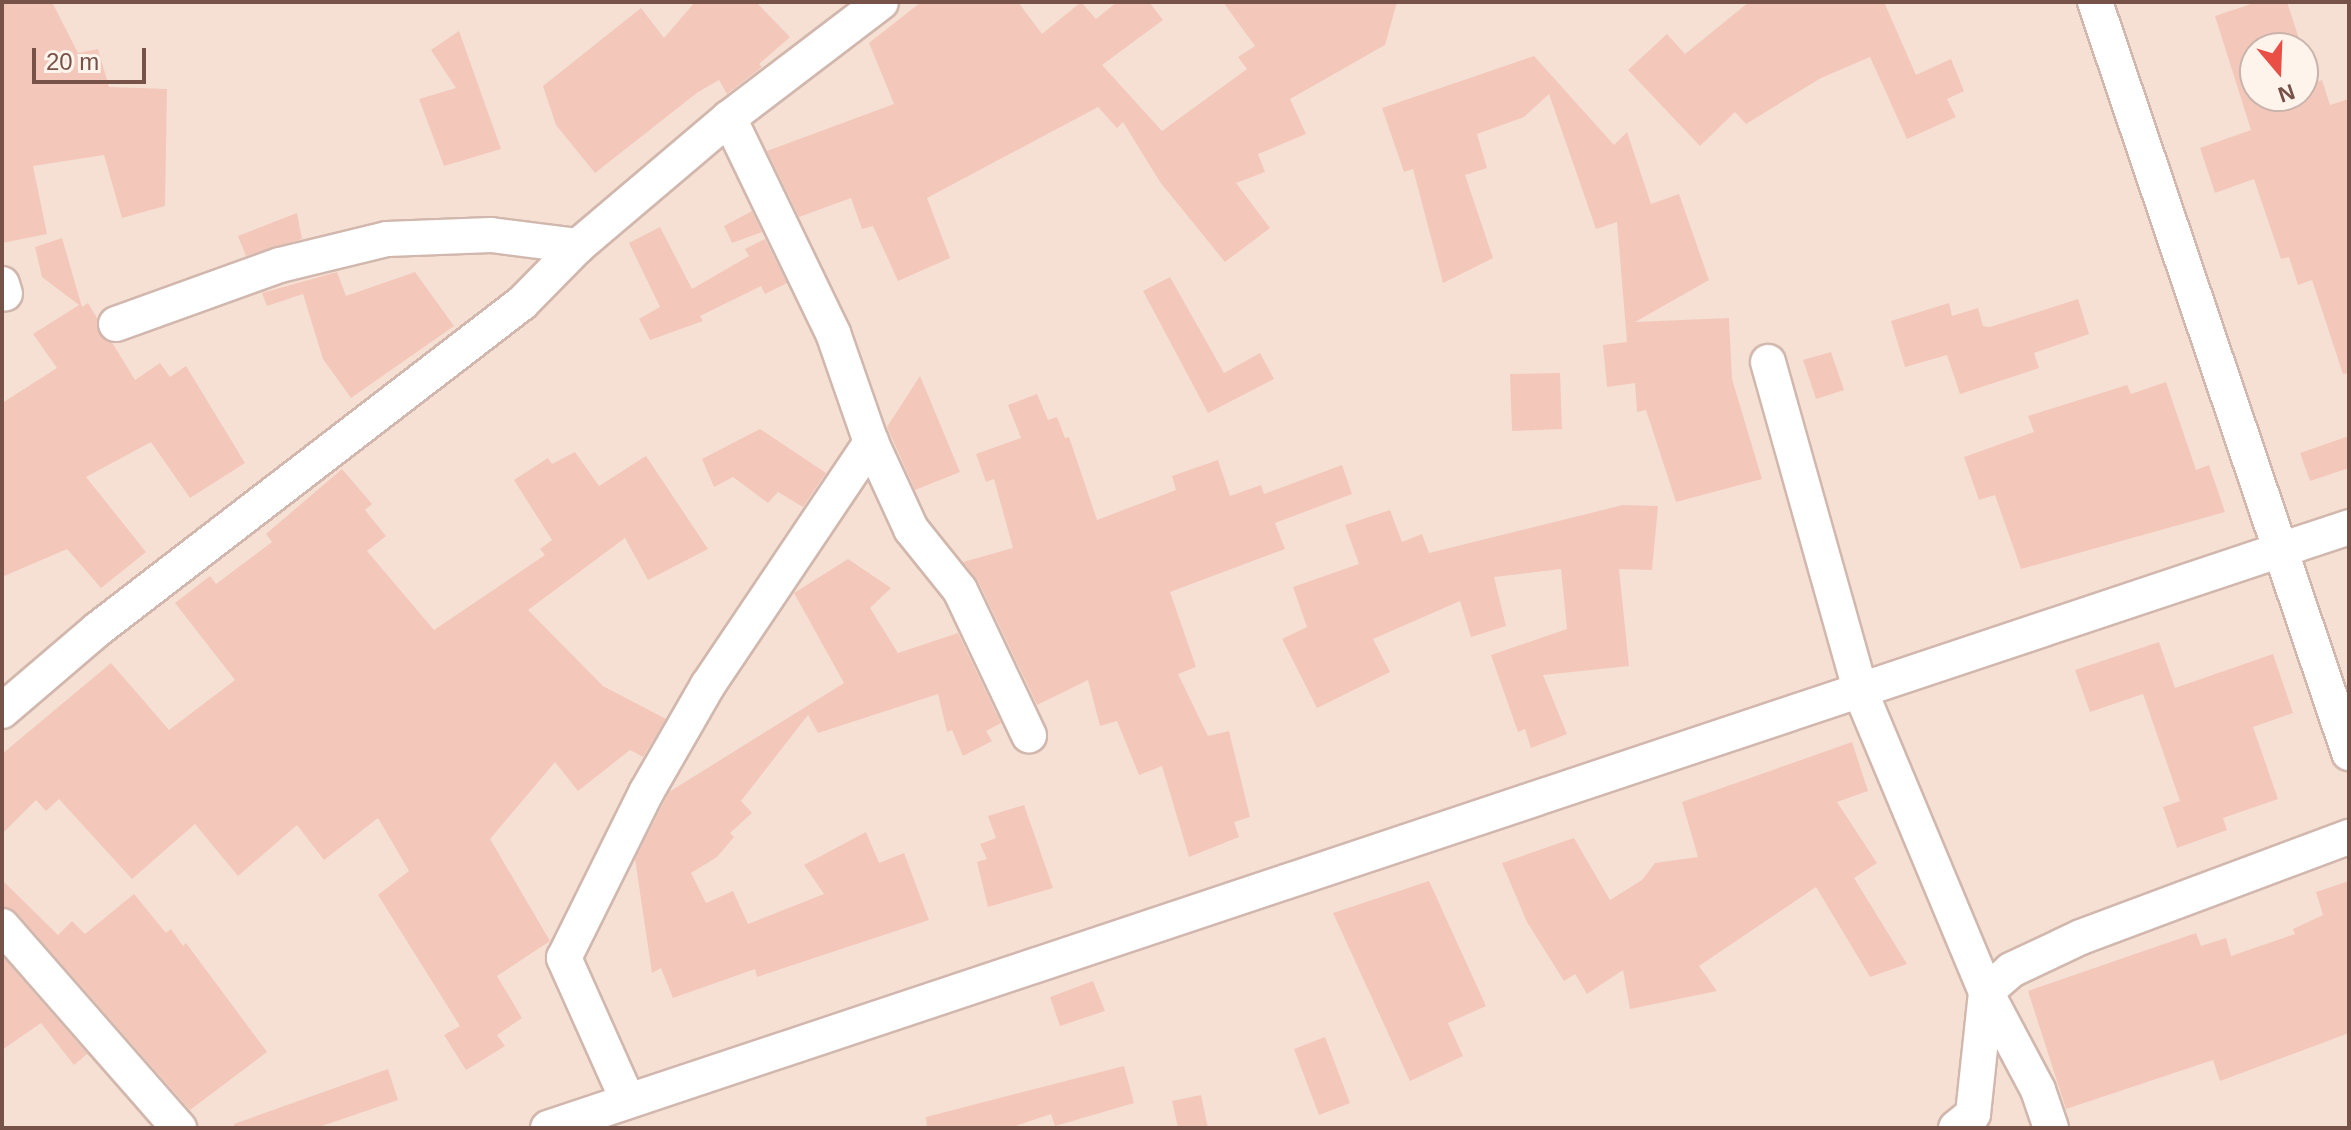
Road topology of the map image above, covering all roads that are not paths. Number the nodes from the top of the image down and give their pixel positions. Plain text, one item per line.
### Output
1 (881, 2) edge
2 (2095, 2) edge
3 (729, 118) junction
4 (578, 246) junction
5 (116, 324) dead end
6 (1768, 362) dead end
7 (871, 442) junction
8 (2349, 527) edge
9 (2282, 549) junction
10 (1861, 693) junction
11 (2, 711) edge
12 (1029, 735) dead end
13 (2349, 753) edge
14 (2349, 837) edge
15 (2, 926) edge
16 (1986, 992) junction
17 (628, 1101) junction
18 (179, 1128) edge
19 (548, 1128) edge
20 (1956, 1128) edge
21 (2051, 1128) edge

1 - 3 street
2 - 9 street
3 - 4 street
3 - 7 street
4 - 5 street
4 - 11 street
6 - 10 street
7 - 12 street
7 - 17 street
8 - 9 street
9 - 10 street
9 - 13 street
10 - 16 street
10 - 17 street
14 - 16 street
15 - 18 street
16 - 20 street
16 - 21 street
17 - 19 street

